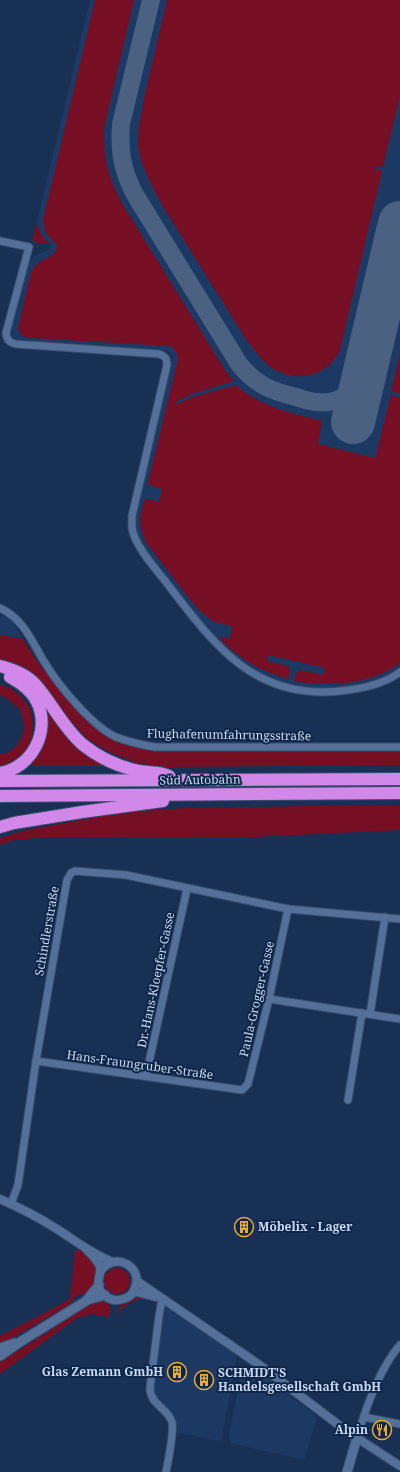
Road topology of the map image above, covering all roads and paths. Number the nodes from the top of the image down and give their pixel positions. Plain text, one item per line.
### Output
1 (0, 241) edge
2 (0, 608) edge
3 (0, 666) edge
4 (400, 672) edge
5 (0, 673) edge
6 (0, 678) edge
7 (18, 681) junction
8 (400, 747) edge
9 (0, 773) edge
10 (400, 779) edge
11 (0, 781) edge
12 (177, 781) junction
13 (400, 793) edge
14 (202, 794) junction
15 (0, 796) edge
16 (0, 827) edge
17 (187, 889) junction
18 (288, 909) junction
19 (385, 917) junction
20 (400, 919) edge
21 (269, 999) junction
22 (362, 1014) junction
23 (370, 1014) junction
24 (400, 1019) edge
25 (36, 1061) junction
26 (146, 1076) junction
27 (242, 1090) joint
28 (348, 1100) dead end
29 (0, 1199) edge
30 (11, 1204) junction
31 (85, 1248) junction
32 (113, 1262) junction
33 (100, 1272) junction
34 (137, 1280) junction
35 (99, 1285) junction
36 (133, 1293) junction
37 (105, 1295) junction
38 (162, 1299) junction
39 (86, 1301) junction
40 (20, 1342) junction
41 (400, 1344) edge
42 (0, 1348) edge
43 (396, 1353) edge
44 (0, 1356) edge
45 (364, 1417) junction
46 (400, 1424) edge
47 (357, 1438) junction
48 (400, 1466) edge
49 (166, 1472) edge
50 (347, 1472) edge

1 - 4 street
2 - 8 street, Flughafenumfahrungsstraße
3 - 12 highway
5 - 7 highway
6 - 7 highway
7 - 9 highway
10 - 12 highway, Süd Autobahn
11 - 12 highway, Süd Autobahn
13 - 14 highway, Süd Autobahn
14 - 15 highway, Süd Autobahn
14 - 16 highway
17 - 18 street, Schindlerstraße
17 - 25 street, Schindlerstraße
17 - 26 street, Dr.-Hans-Kloepfer-Gasse
18 - 19 street, Schindlerstraße
18 - 21 street, Paula-Grogger-Gasse
19 - 20 street, Schindlerstraße
19 - 23 street
21 - 22 street
21 - 27 street, Paula-Grogger-Gasse
22 - 23 street
22 - 28 street
23 - 24 street
25 - 26 street, Hans-Fraungruber-Straße
25 - 30 street, Schindlerstraße
26 - 27 street, Hans-Fraungruber-Straße
29 - 30 street
30 - 31 street
31 - 32 street
31 - 33 street
32 - 33 street
32 - 34 street
33 - 35 street
34 - 36 street
34 - 38 street
35 - 37 street
35 - 39 main road
36 - 37 street
36 - 38 street
37 - 39 main road
38 - 47 street
38 - 49 street
39 - 40 main road
40 - 42 main road
40 - 44 main road
41 - 43 street
43 - 45 street
45 - 46 street
45 - 47 street
47 - 48 street
47 - 50 main road

